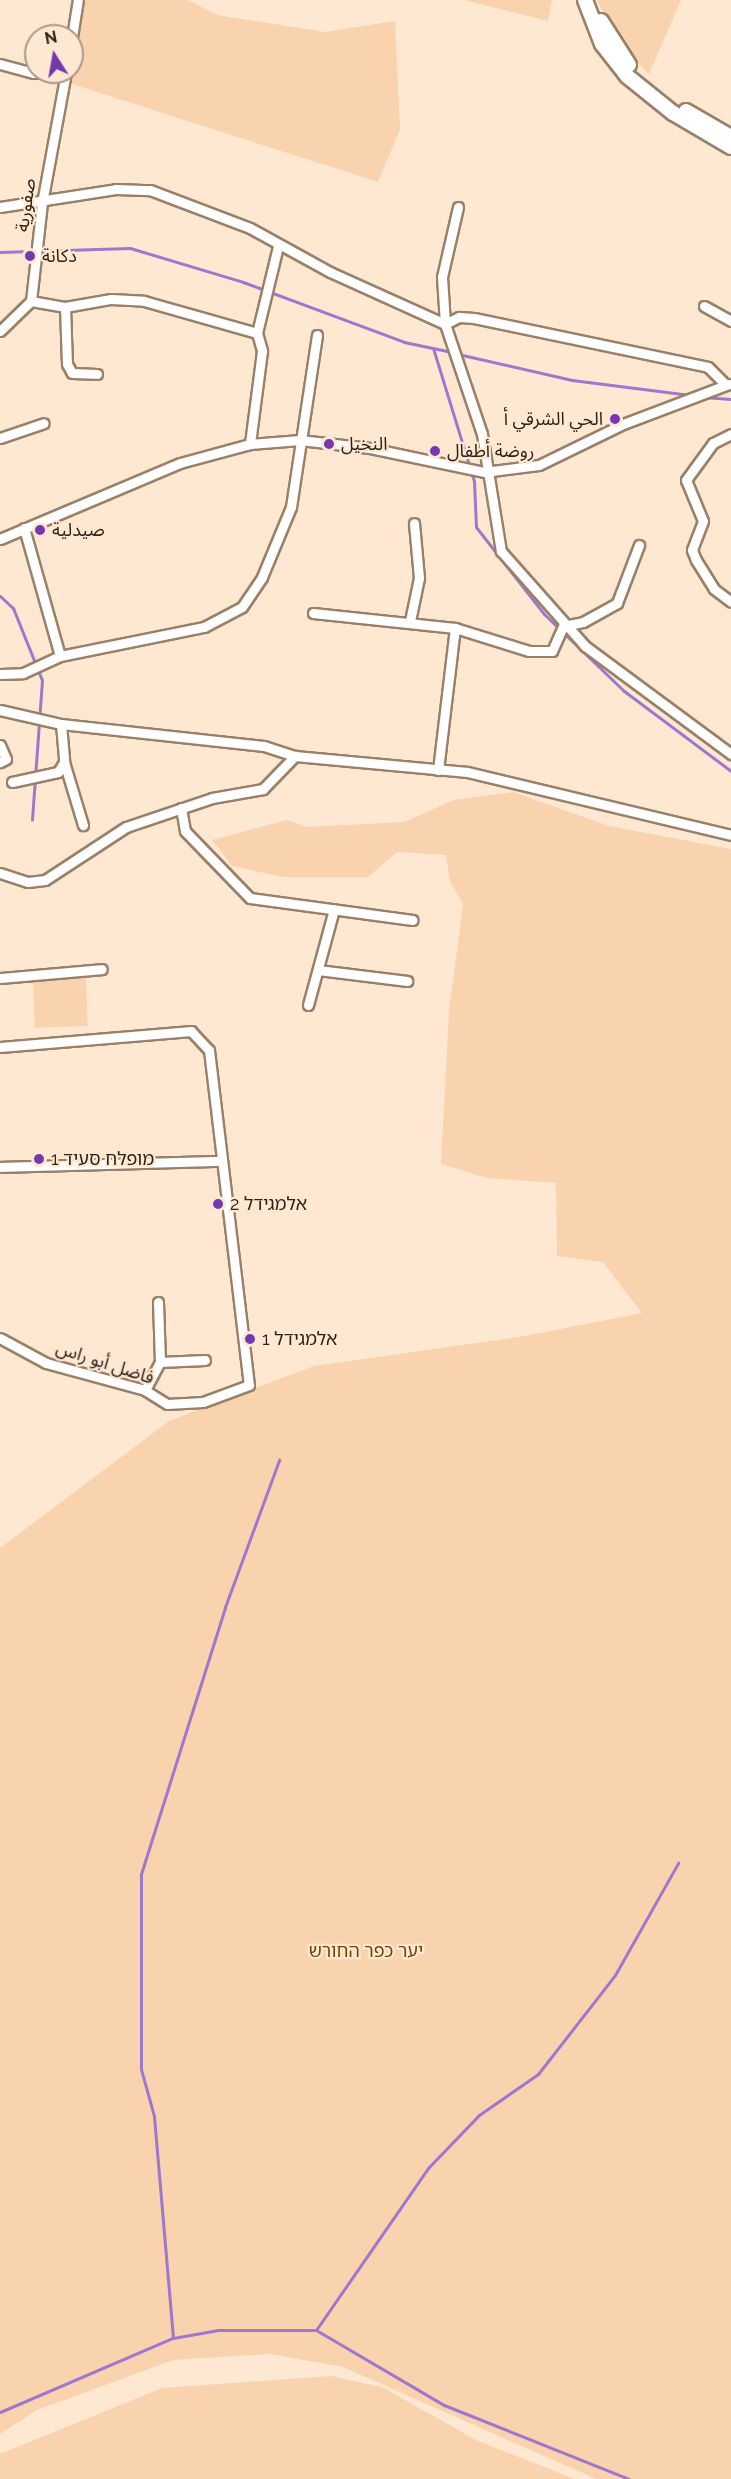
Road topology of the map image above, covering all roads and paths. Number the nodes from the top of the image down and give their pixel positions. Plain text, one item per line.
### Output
1 (78, 0) edge
2 (585, 0) edge
3 (593, 0) edge
4 (74, 24) edge
5 (0, 64) edge
6 (24, 70) edge
7 (64, 84) edge
8 (731, 137) edge
9 (731, 147) edge
10 (42, 203) junction
11 (0, 207) edge
12 (458, 207) dead end
13 (278, 246) junction
14 (31, 301) junction
15 (704, 306) dead end
16 (65, 307) junction
17 (731, 321) edge
18 (445, 324) junction
19 (0, 331) edge
20 (257, 333) junction
21 (317, 335) dead end
22 (98, 374) dead end
23 (728, 384) edge
24 (44, 423) dead end
25 (731, 434) edge
26 (0, 438) edge
27 (300, 440) junction
28 (250, 444) junction
29 (484, 471) junction
30 (414, 523) dead end
31 (24, 528) junction
32 (1, 537) edge
33 (639, 545) dead end
34 (731, 602) edge
35 (313, 613) dead end
36 (410, 621) junction
37 (563, 626) junction
38 (455, 628) junction
39 (60, 656) junction
40 (0, 674) edge
41 (0, 710) edge
42 (61, 724) junction
43 (0, 746) edge
44 (731, 754) edge
45 (295, 756) junction
46 (0, 762) edge
47 (64, 762) junction
48 (438, 770) junction
49 (12, 782) dead end
50 (181, 808) junction
51 (83, 825) dead end
52 (731, 835) edge
53 (0, 873) edge
54 (334, 909) junction
55 (413, 920) dead end
56 (102, 969) dead end
57 (318, 970) junction
58 (0, 978) edge
59 (407, 981) dead end
60 (308, 1005) dead end
61 (0, 1047) edge
62 (219, 1161) junction
63 (0, 1167) edge
64 (158, 1302) dead end
65 (0, 1338) edge
66 (205, 1360) dead end
67 (160, 1362) junction
68 (145, 1390) junction

1 - 4 street
2 - 9 street
3 - 8 street
5 - 6 street
7 - 10 street, صفورية
10 - 11 street
10 - 13 street
10 - 14 street, صفورية
12 - 18 street
13 - 18 street
13 - 20 street
14 - 16 street
14 - 19 street
15 - 17 street
16 - 20 street
16 - 22 street
18 - 23 street
18 - 29 street
20 - 28 street
21 - 27 street
23 - 29 street
24 - 26 street
25 - 34 street
27 - 28 street
27 - 29 street
27 - 39 street
28 - 31 street
29 - 37 street
30 - 36 street
31 - 32 street
31 - 39 street
33 - 37 street
35 - 36 street
36 - 38 street
37 - 38 street
37 - 44 street
38 - 48 street
39 - 40 street
41 - 42 street
42 - 45 street
42 - 47 street
43 - 46 street
45 - 48 street
45 - 50 street
47 - 49 street
47 - 51 street
48 - 52 street
50 - 53 street
50 - 54 street
54 - 55 street
54 - 57 street
56 - 58 street
57 - 59 street
57 - 60 street
61 - 62 street
62 - 63 street
62 - 68 street, فاضل أبو راس
64 - 67 street
65 - 68 street, فاضل أبو راس
66 - 67 street
67 - 68 street

